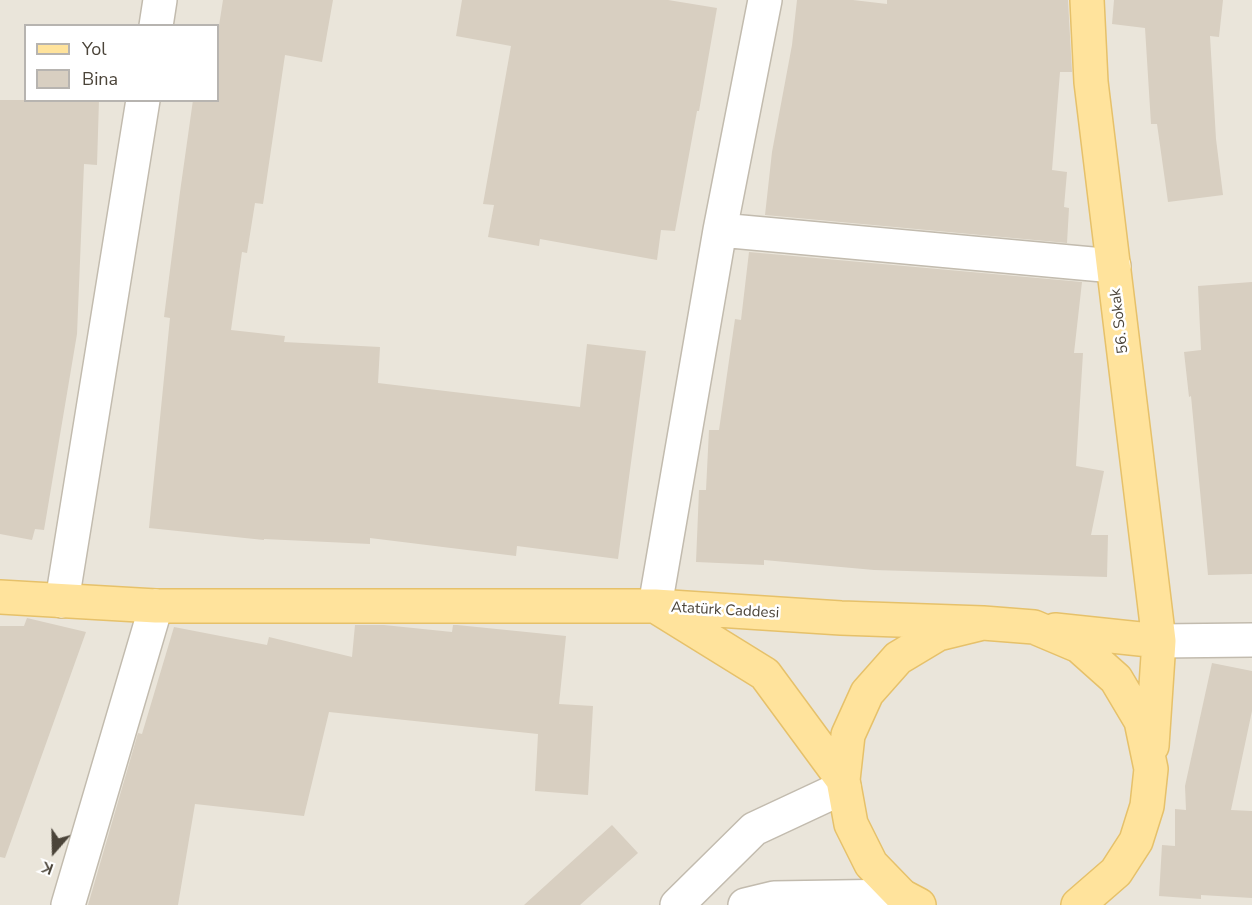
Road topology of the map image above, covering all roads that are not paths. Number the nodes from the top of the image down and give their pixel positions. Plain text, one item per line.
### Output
1 (160, 0) edge
2 (1087, 0) edge
3 (758, 1) edge
4 (156, 24) edge
5 (143, 102) edge
6 (720, 230) junction
7 (1114, 266) junction
8 (0, 597) edge
9 (62, 601) junction
10 (156, 606) junction
11 (656, 606) junction
12 (982, 623) junction
13 (1034, 627) junction
14 (1252, 640) edge
15 (1159, 641) junction
16 (1151, 769) junction
17 (844, 784) junction
18 (1116, 872) junction
19 (911, 900) edge
20 (68, 905) edge
21 (677, 905) edge
22 (745, 905) edge
23 (1078, 905) edge
24 (1109, 905) edge

1 - 4 street
2 - 7 main road, 56. Sokak
3 - 6 street
5 - 9 street
6 - 7 street
6 - 11 street
7 - 15 main road, 56. Sokak
8 - 9 main road
9 - 10 main road
10 - 11 main road
10 - 20 street
11 - 12 main road, Atatürk Caddesi
11 - 17 main road, Atatürk Caddesi
12 - 13 main road, Atatürk Caddesi
12 - 17 main road, Atatürk Caddesi
13 - 15 main road, Atatürk Caddesi
13 - 16 main road, Atatürk Caddesi
14 - 15 street
15 - 16 main road, Atatürk Caddesi
16 - 18 main road, Atatürk Caddesi
17 - 19 main road, Atatürk Caddesi
17 - 21 street
18 - 23 main road, Atatürk Caddesi
18 - 24 main road, Atatürk Caddesi
19 - 22 street, Atatürk Caddesi

